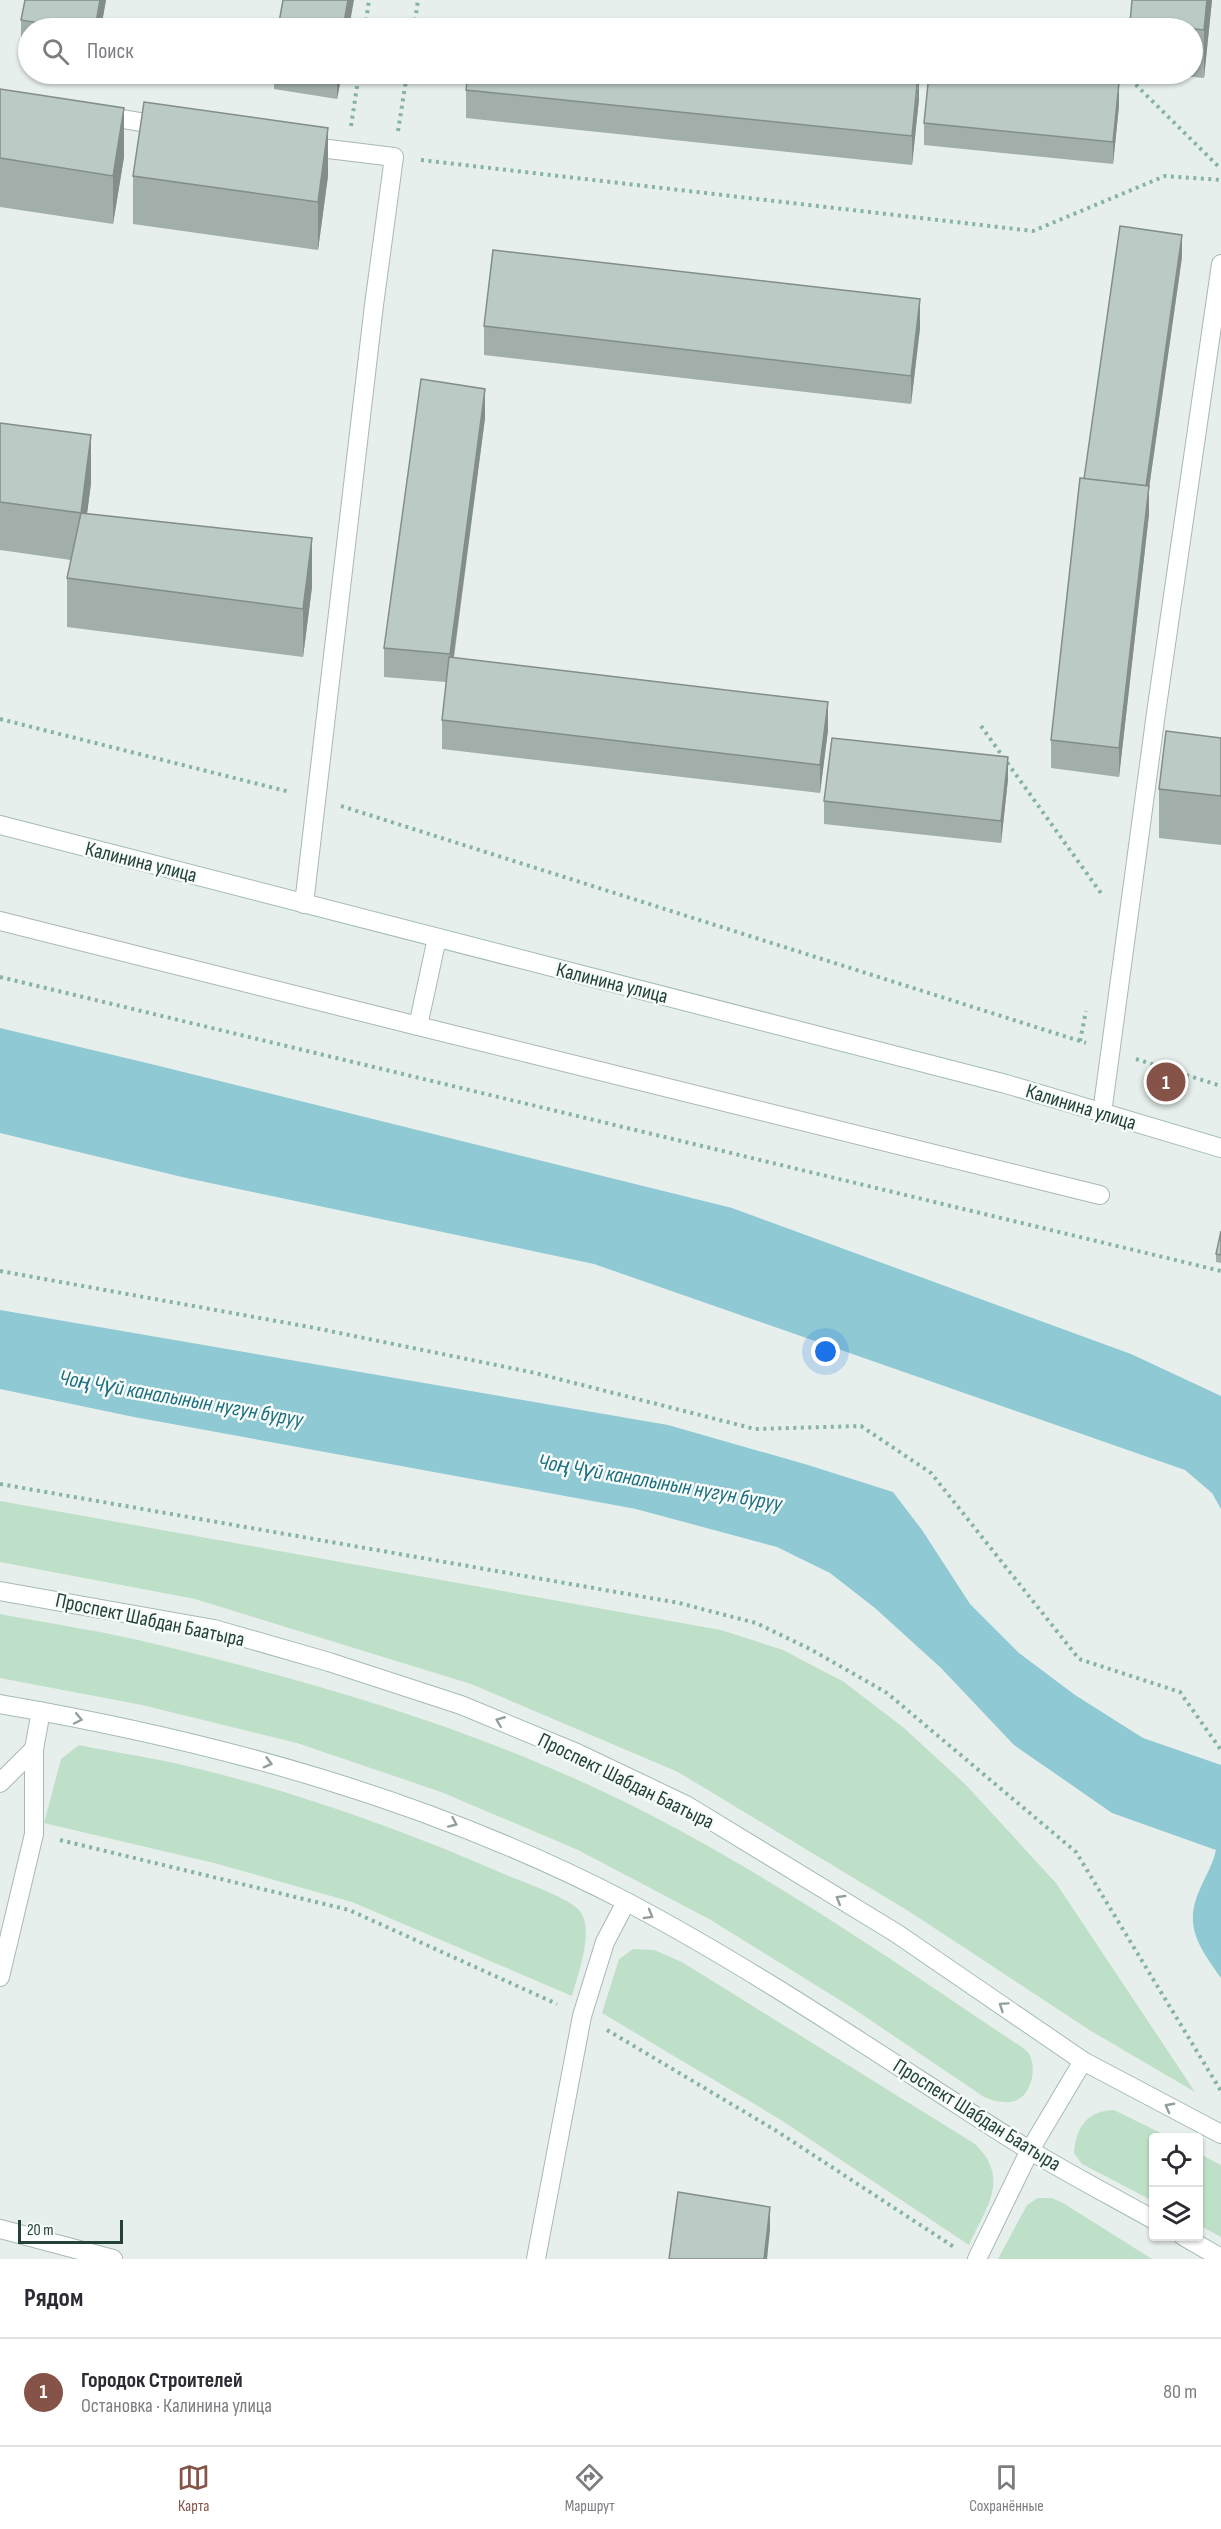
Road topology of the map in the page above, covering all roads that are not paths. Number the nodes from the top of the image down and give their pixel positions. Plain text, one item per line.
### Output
1 (81, 112) edge
2 (185, 129) edge
3 (290, 144) edge
4 (1221, 264) edge
5 (0, 825) edge
6 (304, 904) junction
7 (0, 921) edge
8 (436, 938) junction
9 (418, 1026) junction
10 (1102, 1113) junction
11 (1221, 1148) edge
12 (1100, 1196) dead end
13 (0, 1591) edge
14 (0, 1704) edge
15 (42, 1711) junction
16 (34, 1749) junction
17 (0, 1782) edge
18 (626, 1902) junction
19 (0, 1977) edge
20 (1083, 2061) junction
21 (1221, 2134) edge
22 (1029, 2150) junction
23 (1149, 2217) edge
24 (0, 2229) edge
25 (1192, 2241) edge
26 (970, 2256) edge
27 (1221, 2258) edge
28 (113, 2259) edge
29 (536, 2259) edge

1 - 2 main road
3 - 6 main road
4 - 10 main road
5 - 6 main road, Калинина улица
6 - 8 main road, Калинина улица
7 - 9 main road
8 - 9 main road
8 - 10 main road, Калинина улица
9 - 12 main road
10 - 11 main road, Калинина улица
20 -> 13 main road, Проспект Шабдан Баатыра
14 - 15 main road, Проспект Шабдан Баатыра
15 - 16 main road
15 -> 18 main road, Проспект Шабдан Баатыра
16 - 17 main road
16 - 19 main road
18 -> 22 main road, Проспект Шабдан Баатыра
18 - 29 main road
21 -> 20 main road, Проспект Шабдан Баатыра
20 - 22 main road
22 - 23 main road, Проспект Шабдан Баатыра
22 - 26 main road
24 - 28 main road
25 - 27 main road

